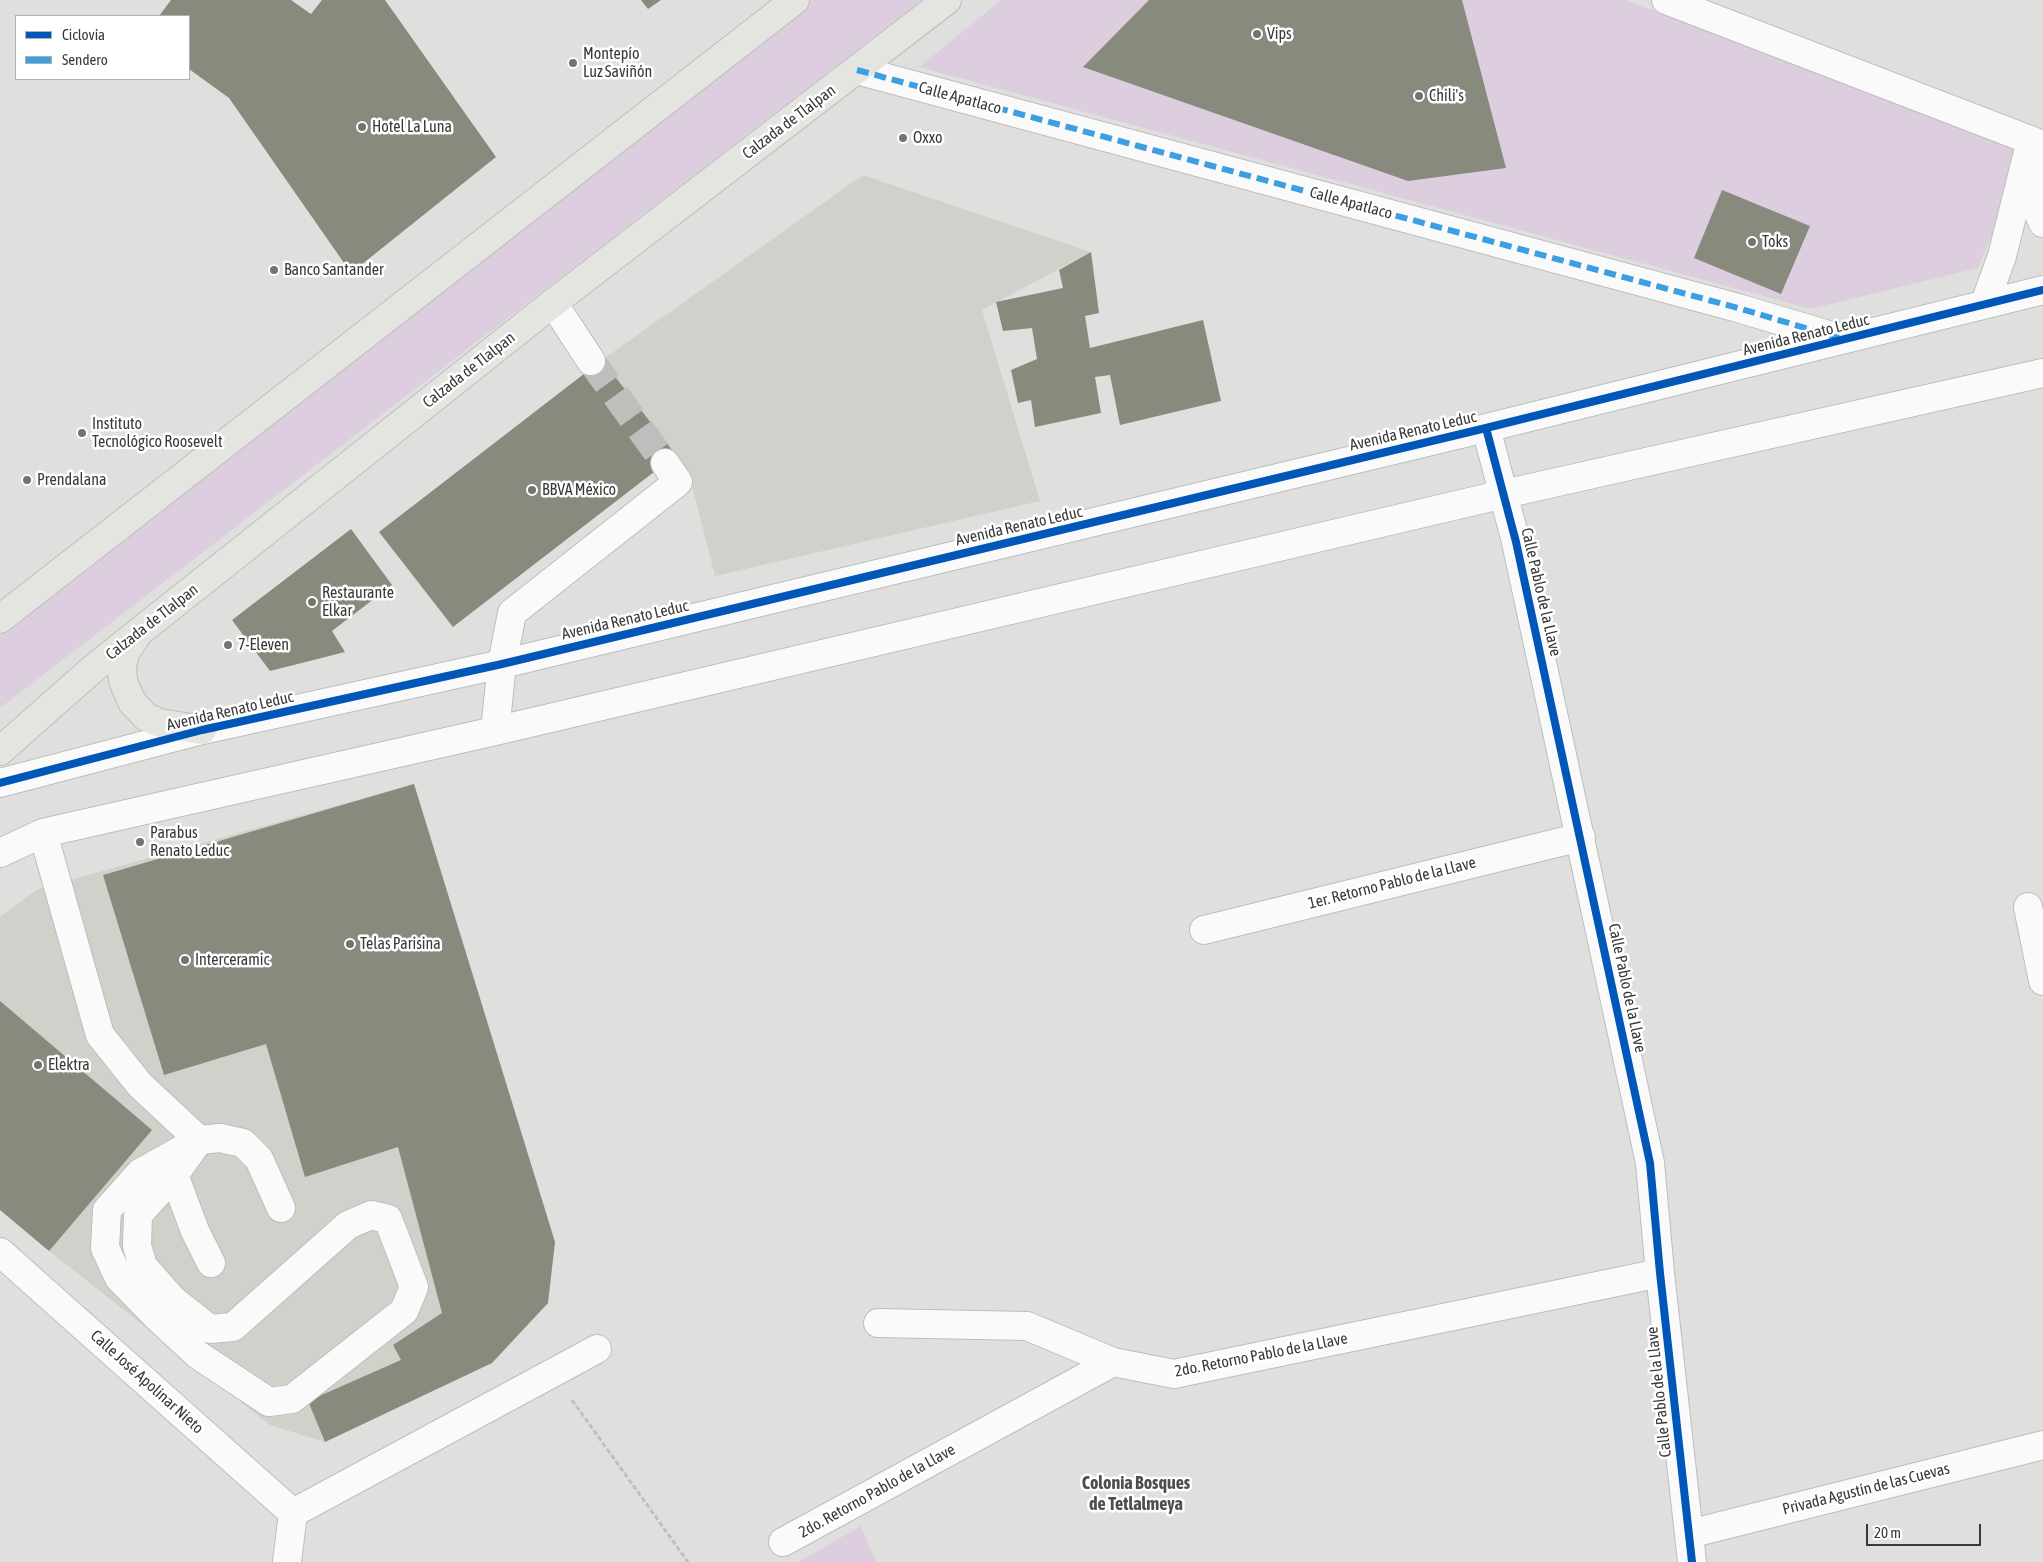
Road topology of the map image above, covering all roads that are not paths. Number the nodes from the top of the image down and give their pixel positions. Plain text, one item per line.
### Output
1 (795, 0) edge
2 (947, 0) edge
3 (1666, 0) edge
4 (857, 70) junction
5 (2037, 143) edge
6 (2043, 167) edge
7 (2043, 223) edge
8 (2043, 290) edge
9 (553, 303) junction
10 (1985, 303) junction
11 (1843, 340) junction
12 (591, 361) tunnel mouth
13 (2043, 373) edge
14 (1486, 428) junction
15 (665, 463) tunnel mouth
16 (1504, 494) junction
17 (0, 619) edge
18 (142, 630) junction
19 (502, 664) junction
20 (202, 730) junction
21 (495, 731) junction
22 (0, 752) edge
23 (0, 783) edge
24 (43, 833) junction
25 (1580, 837) junction
26 (0, 853) edge
27 (2028, 907) dead end
28 (1204, 930) dead end
29 (2043, 980) edge
30 (199, 1140) junction
31 (158, 1179) junction
32 (281, 1208) dead end
33 (0, 1252) edge
34 (211, 1263) dead end
35 (1660, 1273) junction
36 (165, 1308) junction
37 (878, 1323) dead end
38 (233, 1327) junction
39 (597, 1349) dead end
40 (1113, 1362) junction
41 (221, 1369) junction
42 (2043, 1445) edge
43 (293, 1513) junction
44 (1689, 1534) junction
45 (783, 1542) dead end
46 (287, 1562) edge
47 (1692, 1562) edge

1 - 17 main road
2 - 4 main road, Calzada de Tlalpan
3 - 5 street
4 - 9 main road, Calzada de Tlalpan
4 - 11 street, Calle Apatlaco
5 - 10 street
6 - 7 street
8 - 10 street, Avenida Renato Leduc
9 - 12 street
9 - 18 main road, Calzada de Tlalpan
10 - 11 street, Avenida Renato Leduc
11 - 14 street, Avenida Renato Leduc
13 - 16 street
14 - 16 street, Calle Pablo de la Llave
14 - 19 street, Avenida Renato Leduc
15 - 19 street
16 - 21 street
16 - 25 street, Calle Pablo de la Llave
18 - 20 main road
18 - 22 main road, Calzada de Tlalpan
19 - 20 street, Avenida Renato Leduc
19 - 21 street
20 - 23 street, Avenida Renato Leduc
21 - 24 street
24 - 26 street
24 - 30 street
25 - 28 street, 1er. Retorno Pablo de la Llave
25 - 35 street, Calle Pablo de la Llave
27 - 29 street
30 - 31 street
30 - 32 street
31 - 34 street
31 - 36 street
33 - 43 street, Calle José Apolinar Nieto
35 - 40 street, 2do. Retorno Pablo de la Llave
35 - 44 street, Calle Pablo de la Llave
36 - 38 street
36 - 41 street
37 - 40 street
38 - 41 street
38 - 41 street
39 - 43 street
40 - 45 street, 2do. Retorno Pablo de la Llave
42 - 44 street, Privada Agustín de las Cuevas
43 - 46 street
44 - 47 street, Calle Pablo de la Llave

